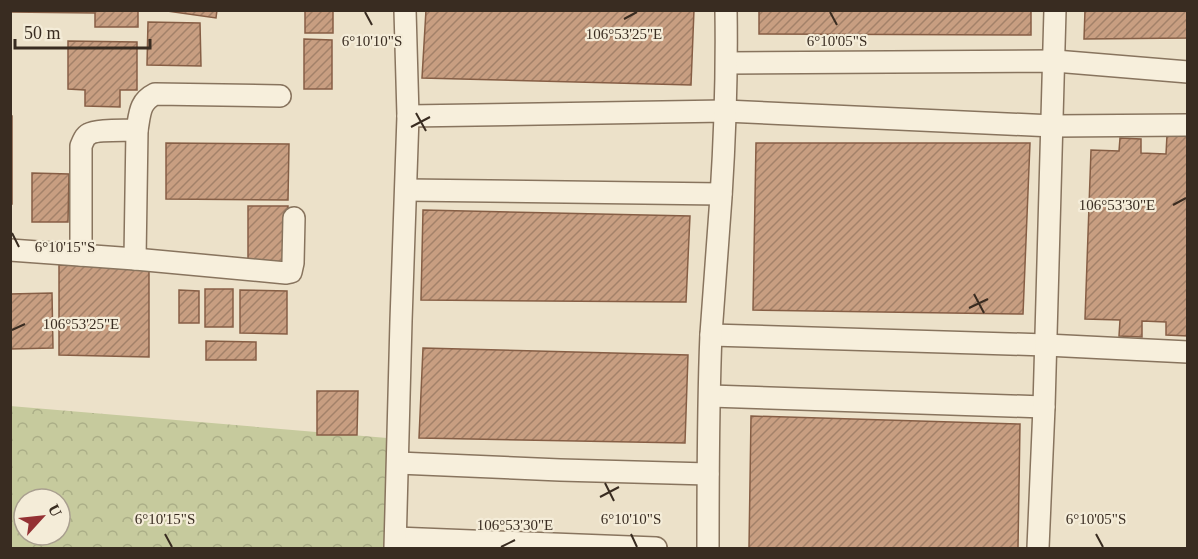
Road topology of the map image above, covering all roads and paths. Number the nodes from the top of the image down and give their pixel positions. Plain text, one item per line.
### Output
1 (405, 10) edge
2 (726, 10) edge
3 (1055, 10) edge
4 (1054, 61) junction
5 (727, 63) junction
6 (1188, 72) edge
7 (280, 96) dead end
8 (725, 111) junction
9 (408, 116) junction
10 (1188, 125) edge
11 (1053, 126) junction
12 (137, 130) junction
13 (406, 190) junction
14 (721, 195) junction
15 (294, 218) dead end
16 (10, 250) edge
17 (81, 255) junction
18 (135, 259) junction
19 (711, 335) junction
20 (1046, 345) junction
21 (1188, 352) edge
22 (710, 396) junction
23 (1044, 407) junction
24 (398, 463) junction
25 (708, 474) junction
26 (396, 543) edge
27 (656, 549) edge
28 (708, 549) edge
29 (1038, 549) edge

1 - 9 lane
2 - 5 lane
3 - 4 lane
4 - 5 lane
4 - 6 lane
4 - 11 lane
5 - 8 lane
7 - 12 lane
8 - 9 lane
8 - 11 lane
8 - 14 lane
9 - 13 lane
10 - 11 lane
11 - 20 lane
12 - 17 lane
12 - 18 lane
13 - 14 lane
13 - 24 lane
14 - 19 lane
15 - 18 lane
16 - 17 lane
17 - 18 lane
19 - 20 lane
19 - 22 lane
20 - 21 lane
20 - 23 lane
22 - 23 lane
22 - 25 lane
23 - 29 lane
24 - 25 lane
24 - 26 lane
25 - 28 lane
26 - 27 lane

